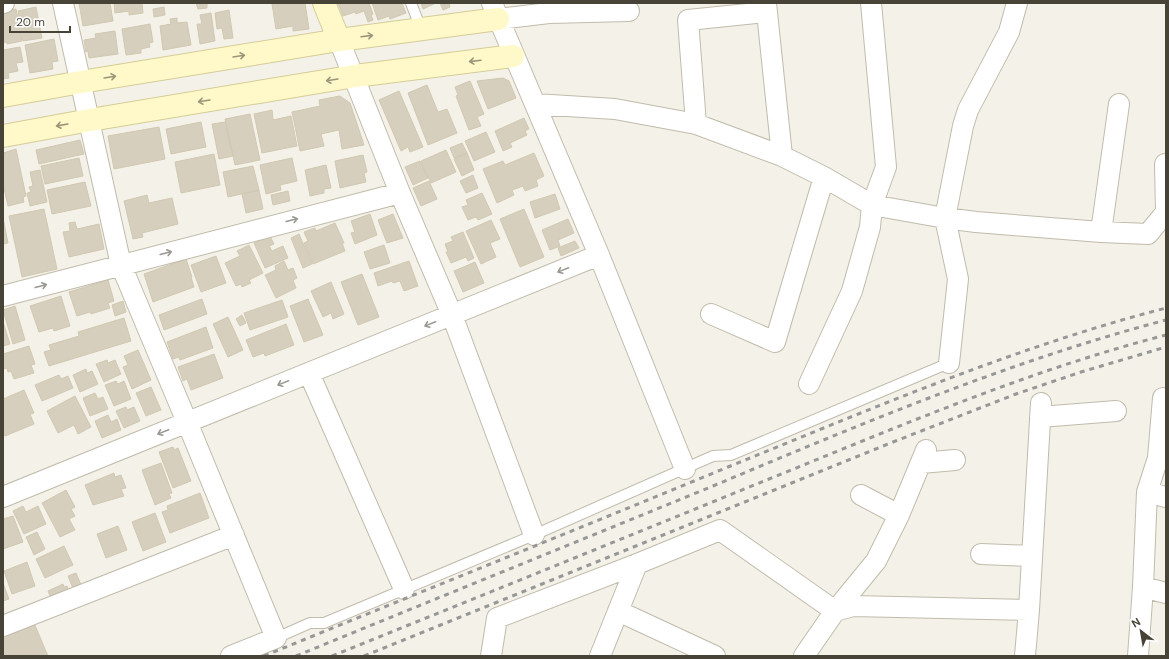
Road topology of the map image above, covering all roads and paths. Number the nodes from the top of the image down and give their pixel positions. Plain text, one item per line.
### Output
1 (63, 3) edge
2 (324, 3) edge
3 (411, 3) edge
4 (871, 3) edge
5 (1017, 3) edge
6 (766, 8) edge
7 (495, 11) edge
8 (629, 11) dead end
9 (421, 29) junction
10 (339, 40) junction
11 (514, 56) junction
12 (355, 76) junction
13 (80, 82) junction
14 (3, 96) edge
15 (534, 104) junction
16 (1119, 104) dead end
17 (90, 120) junction
18 (696, 124) junction
19 (3, 136) edge
20 (782, 156) junction
21 (1165, 164) edge
22 (824, 177) junction
23 (400, 193) junction
24 (872, 205) junction
25 (1166, 212) edge
26 (945, 218) junction
27 (1101, 232) junction
28 (599, 255) junction
29 (121, 264) junction
30 (3, 296) edge
31 (711, 314) dead end
32 (452, 315) junction
33 (949, 363) joint
34 (309, 373) junction
35 (810, 384) dead end
36 (1166, 399) edge
37 (1116, 411) dead end
38 (188, 422) junction
39 (955, 460) dead end
40 (685, 469) junction
41 (1147, 492) junction
42 (861, 495) dead end
43 (3, 497) edge
44 (1166, 497) edge
45 (899, 515) junction
46 (234, 535) junction
47 (534, 535) junction
48 (981, 554) dead end
49 (1032, 556) junction
50 (637, 564) junction
51 (1143, 586) junction
52 (404, 589) junction
53 (1166, 593) edge
54 (1029, 610) junction
55 (618, 611) junction
56 (834, 611) junction
57 (3, 626) edge
58 (276, 638) junction
59 (231, 656) edge
60 (491, 656) edge
61 (600, 656) edge
62 (715, 656) edge
63 (804, 656) edge
64 (1025, 656) edge
65 (1138, 656) edge

1 - 13 street
2 - 10 street
3 - 9 lane
4 - 24 street
5 - 26 street
6 - 18 street
6 - 20 street
7 - 8 street
7 - 9 street
7 - 11 street
10 -> 9 street
10 - 12 street
13 -> 10 street
11 -> 12 street
11 - 15 street
12 -> 17 street
12 - 23 street
13 - 14 street
13 - 17 street
15 - 18 street
15 - 28 street
16 - 27 street
17 -> 19 street
17 - 29 street
18 - 20 street
20 - 22 street
21 - 25 street
22 - 24 street
22 - 31 street
29 -> 23 street
23 - 32 street
24 - 26 street
24 - 35 street
25 - 27 street
26 - 27 street
26 - 33 street
28 -> 32 street
28 - 40 street
30 -> 29 street
29 - 38 street
32 -> 34 street
32 - 47 street
33 - 40 lane
34 -> 38 street
34 - 52 street
36 - 41 street
37 - 49 street
38 -> 43 street
38 - 46 street
39 - 45 street
40 - 47 lane
41 - 44 street
41 - 51 street
42 - 45 street
45 - 56 street
46 - 57 street
46 - 58 street
47 - 52 lane
48 - 49 street
49 - 54 street
50 - 55 street
50 - 56 street
50 - 60 street
51 - 53 street
51 - 65 street
52 - 58 lane
54 - 56 street
54 - 64 street
55 - 61 street
55 - 62 street
56 - 63 street
58 - 59 street

